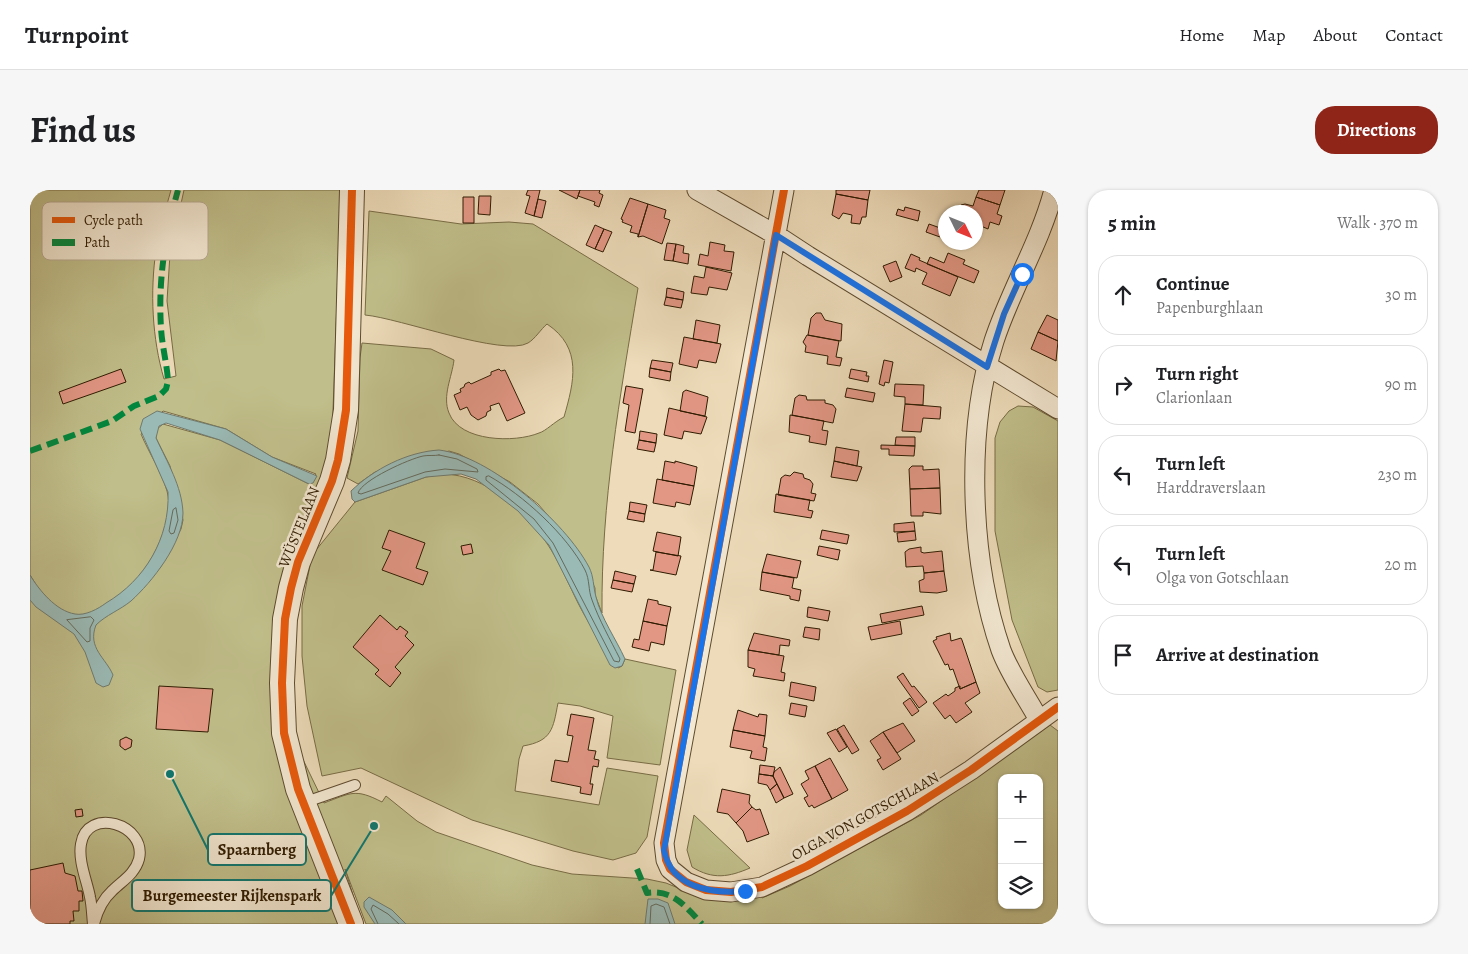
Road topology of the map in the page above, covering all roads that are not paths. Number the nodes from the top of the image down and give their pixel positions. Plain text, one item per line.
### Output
1 (352, 190) edge
2 (697, 190) edge
3 (784, 190) edge
4 (1054, 190) edge
5 (776, 235) junction
6 (987, 367) junction
7 (1058, 409) edge
8 (1058, 707) edge
9 (1039, 720) junction
10 (356, 785) dead end
11 (303, 803) junction
12 (93, 924) edge
13 (351, 924) edge

1 - 11 street, WÜSTELAAN
2 - 5 street
3 - 5 street
4 - 6 street
5 - 6 street
5 - 9 street, OLGA VON GOTSCHLAAN
6 - 7 street
6 - 9 street
8 - 9 street, OLGA VON GOTSCHLAAN
10 - 11 lane
11 - 13 street, WÜSTELAAN
12 - 12 lane

